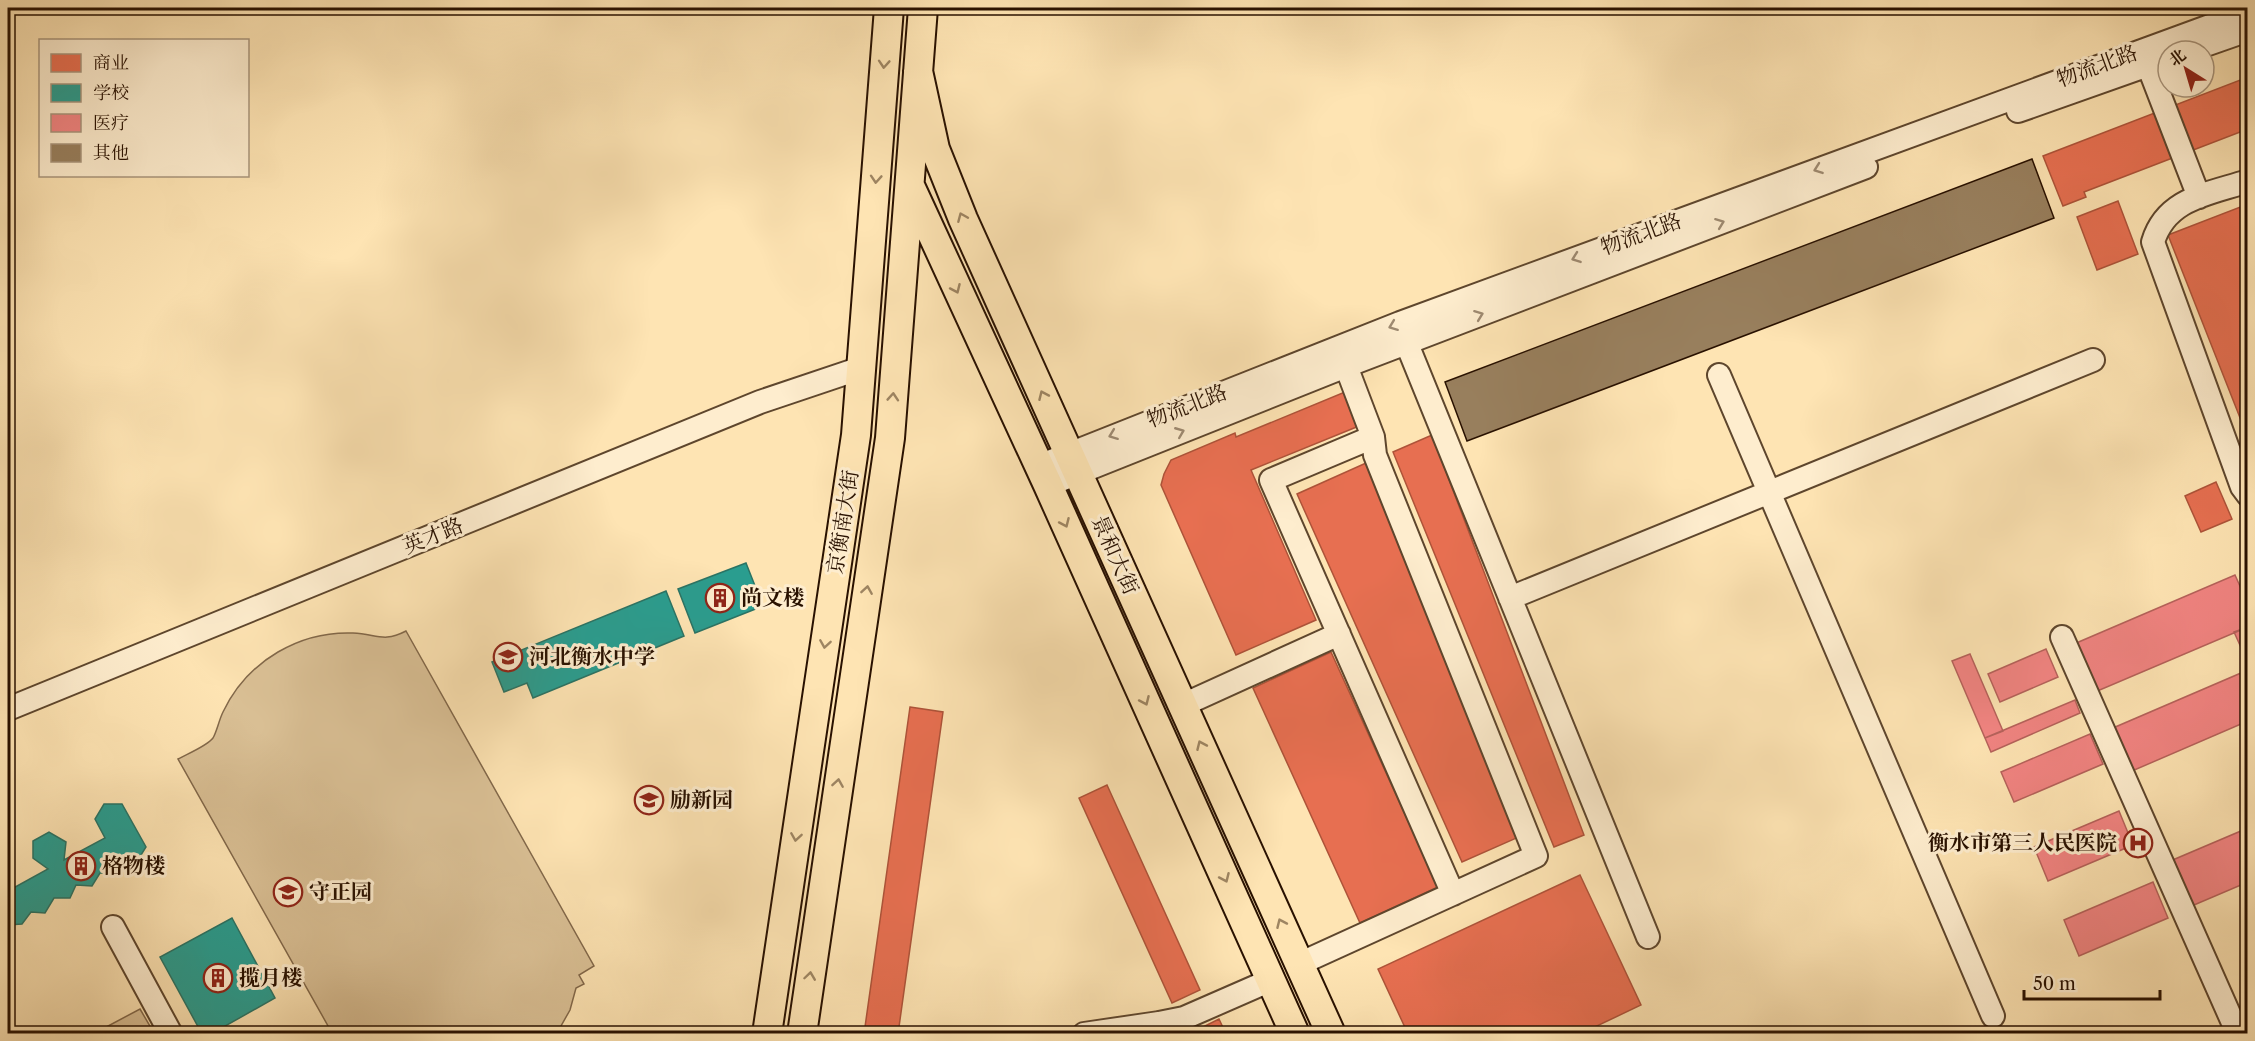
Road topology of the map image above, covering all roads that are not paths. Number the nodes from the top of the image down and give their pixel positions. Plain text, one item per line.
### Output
1 (889, 8) edge
2 (923, 8) edge
3 (2247, 12) edge
4 (2247, 30) edge
5 (2216, 41) edge
6 (2156, 63) edge
7 (918, 71) junction
8 (2169, 99) edge
9 (880, 120) junction
10 (2247, 181) edge
11 (909, 185) junction
12 (2199, 197) junction
13 (1409, 349) dead end
14 (2093, 360) dead end
15 (1346, 366) junction
16 (861, 368) junction
17 (1719, 375) dead end
18 (1373, 437) junction
19 (1074, 463) junction
20 (1043, 475) junction
21 (1769, 492) junction
22 (2247, 495) edge
23 (1510, 598) junction
24 (1339, 634) junction
25 (2062, 637) dead end
26 (1183, 705) junction
27 (8, 710) edge
28 (1453, 894) junction
29 (113, 927) dead end
30 (1648, 937) dead end
31 (1299, 964) junction
32 (1271, 980) junction
33 (1993, 1016) dead end
34 (1160, 1028) edge
35 (171, 1034) edge
36 (767, 1034) edge
37 (802, 1034) edge
38 (1083, 1034) edge
39 (1295, 1034) edge
40 (1331, 1034) edge
41 (2238, 1034) edge

1 -> 9 main road, 京衡南大街
2 - 7 main road, 京衡南大街
3 -> 19 street, 物流北路
4 - 5 street
15 -> 6 street, 物流北路
7 - 11 main road, 京衡南大街
19 -> 7 main road, 景和大街
8 - 12 street
9 - 11 main road, 景和大街
9 -> 16 main road, 京衡南大街
10 - 12 street
11 -> 20 main road, 景和大街
37 -> 11 main road, 京衡南大街
12 - 22 street
13 - 23 street
14 - 21 street
15 - 18 street
19 -> 15 street, 物流北路
16 - 27 street, 英才路
16 -> 36 main road, 京衡南大街
17 - 21 street
18 - 24 street
18 - 28 street
19 - 20 street, 物流北路
19 - 26 main road, 景和大街
20 -> 32 main road, 景和大街
21 - 23 street
21 - 33 street
23 - 30 street
24 - 26 street
24 - 28 street
25 - 41 street
31 -> 26 main road, 景和大街
28 - 31 street
29 - 35 street
31 - 40 main road, 景和大街
32 - 34 street
32 - 39 main road, 景和大街
34 - 38 street

